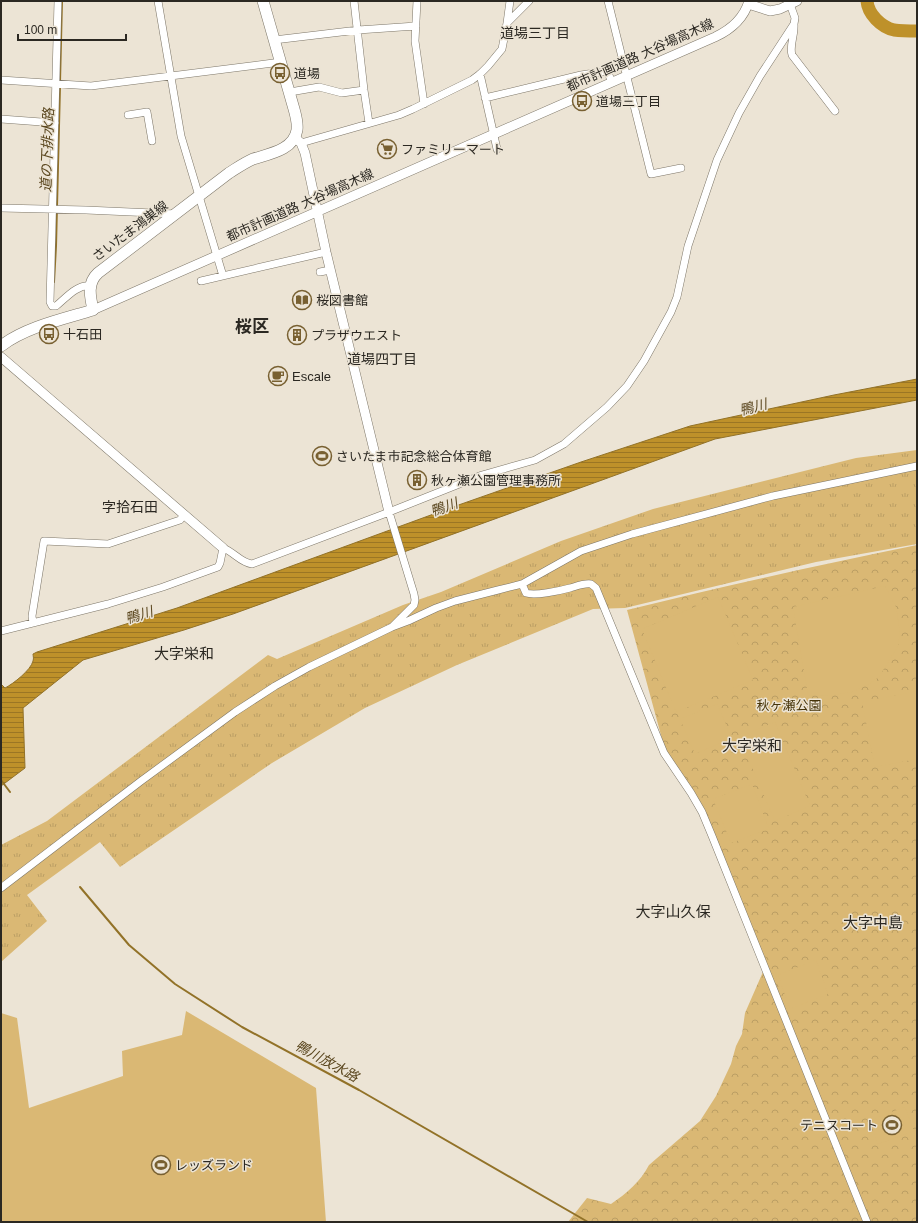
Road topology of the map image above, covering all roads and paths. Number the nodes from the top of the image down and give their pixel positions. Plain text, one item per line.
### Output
1 (58, 1) edge
2 (158, 1) edge
3 (264, 1) edge
4 (354, 1) edge
5 (417, 1) edge
6 (510, 1) edge
7 (529, 1) edge
8 (608, 1) edge
9 (748, 3) edge
10 (794, 3) edge
11 (507, 23) junction
12 (794, 24) junction
13 (416, 26) junction
14 (358, 30) junction
15 (274, 40) junction
16 (281, 62) junction
17 (480, 74) junction
18 (626, 75) junction
19 (171, 76) junction
20 (1, 80) edge
21 (612, 82) junction
22 (56, 84) junction
23 (364, 90) junction
24 (290, 92) junction
25 (485, 98) junction
26 (424, 104) junction
27 (835, 111) dead end
28 (128, 115) dead end
29 (1, 119) edge
30 (55, 123) junction
31 (369, 123) junction
32 (494, 135) junction
33 (298, 140) junction
34 (152, 141) dead end
35 (497, 149) dead end
36 (681, 168) dead end
37 (198, 196) junction
38 (1, 208) edge
39 (53, 209) junction
40 (317, 211) junction
41 (176, 214) junction
42 (326, 252) junction
43 (217, 255) junction
44 (330, 270) junction
45 (320, 272) dead end
46 (223, 276) junction
47 (201, 281) dead end
48 (91, 286) junction
49 (93, 310) junction
50 (1, 346) edge
51 (1, 357) edge
52 (917, 466) edge
53 (390, 513) junction
54 (184, 515) junction
55 (223, 548) junction
56 (522, 584) junction
57 (33, 623) junction
58 (392, 627) junction
59 (1, 631) edge
60 (1, 888) edge
61 (867, 1222) edge

1 - 22 street
2 - 19 street
3 - 15 main road
4 - 14 street
5 - 13 street
6 - 11 street
7 - 11 street
8 - 18 street
9 - 10 street
9 - 18 street, 都市計画道路 大谷場高木線
10 - 12 street
11 - 17 street
12 - 27 street
12 - 53 street
13 - 14 street
13 - 26 street
14 - 15 street
14 - 23 street
15 - 16 main road
16 - 19 street
16 - 24 main road
17 - 25 street
17 - 26 street
18 - 21 street, 都市計画道路 大谷場高木線
18 - 36 street
19 - 22 street
19 - 37 street
20 - 22 street
21 - 25 street
21 - 32 street, 都市計画道路 大谷場高木線
22 - 30 street
23 - 24 street
23 - 31 street
24 - 33 main road
25 - 32 street
26 - 31 street
28 - 34 street
29 - 30 street
30 - 39 street
31 - 33 street
32 - 35 street
32 - 40 street, 都市計画道路 大谷場高木線
33 - 37 main road, さいたま鴻巣線
33 - 40 street
37 - 41 main road, さいたま鴻巣線
37 - 43 street
38 - 39 street
39 - 41 street
39 - 48 street
40 - 42 street
40 - 43 street, 都市計画道路 大谷場高木線
41 - 48 main road, さいたま鴻巣線
42 - 44 street
42 - 46 street
43 - 46 street
43 - 49 street, 都市計画道路 大谷場高木線
44 - 45 street
44 - 53 street
46 - 47 street
48 - 49 main road
49 - 50 main road
51 - 54 street
52 - 56 street
53 - 55 street
53 - 58 street
54 - 55 street
54 - 57 street
55 - 57 street
56 - 58 street
56 - 61 street
57 - 59 street
58 - 60 street

